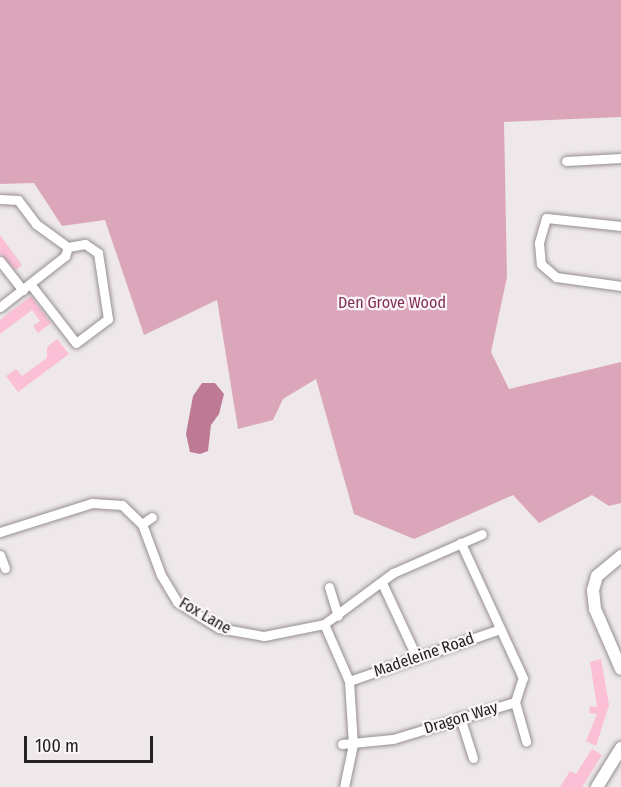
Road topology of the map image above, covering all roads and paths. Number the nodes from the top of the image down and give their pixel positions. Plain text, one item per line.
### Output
1 (621, 158) edge
2 (566, 161) dead end
3 (0, 198) edge
4 (621, 226) edge
5 (68, 247) junction
6 (0, 261) edge
7 (621, 286) edge
8 (27, 287) junction
9 (0, 307) edge
10 (152, 517) dead end
11 (142, 524) junction
12 (0, 532) edge
13 (482, 534) dead end
14 (149, 539) junction
15 (460, 543) junction
16 (142, 546) dead end
17 (0, 555) edge
18 (621, 556) edge
19 (5, 568) dead end
20 (382, 583) junction
21 (329, 587) dead end
22 (168, 591) junction
23 (159, 597) dead end
24 (338, 616) junction
25 (324, 624) junction
26 (500, 629) junction
27 (417, 658) junction
28 (621, 669) edge
29 (348, 681) junction
30 (515, 702) junction
31 (460, 717) junction
32 (526, 741) dead end
33 (342, 744) dead end
34 (354, 744) junction
35 (621, 748) edge
36 (473, 758) dead end
37 (344, 787) edge
38 (597, 787) edge

1 - 2 street
3 - 5 street
4 - 7 street
5 - 8 street
5 - 8 street
6 - 8 street
8 - 9 street
10 - 11 street
11 - 12 street, Fox Lane
11 - 14 street, Fox Lane
13 - 15 street, Fox Lane
14 - 16 street
14 - 22 street, Fox Lane
15 - 20 street, Fox Lane
15 - 26 street, Dragon Way
17 - 19 street
18 - 28 street
20 - 24 street, Fox Lane
20 - 27 street
21 - 24 street
22 - 23 street
22 - 25 street, Fox Lane
24 - 25 street, Fox Lane
25 - 29 street
26 - 27 street, Madeleine Road
26 - 30 street, Dragon Way
27 - 29 street, Madeleine Road
29 - 34 street
30 - 31 street, Dragon Way
30 - 32 street
31 - 34 street, Dragon Way
31 - 36 street
33 - 34 street, Dragon Way
34 - 37 street
35 - 38 street

